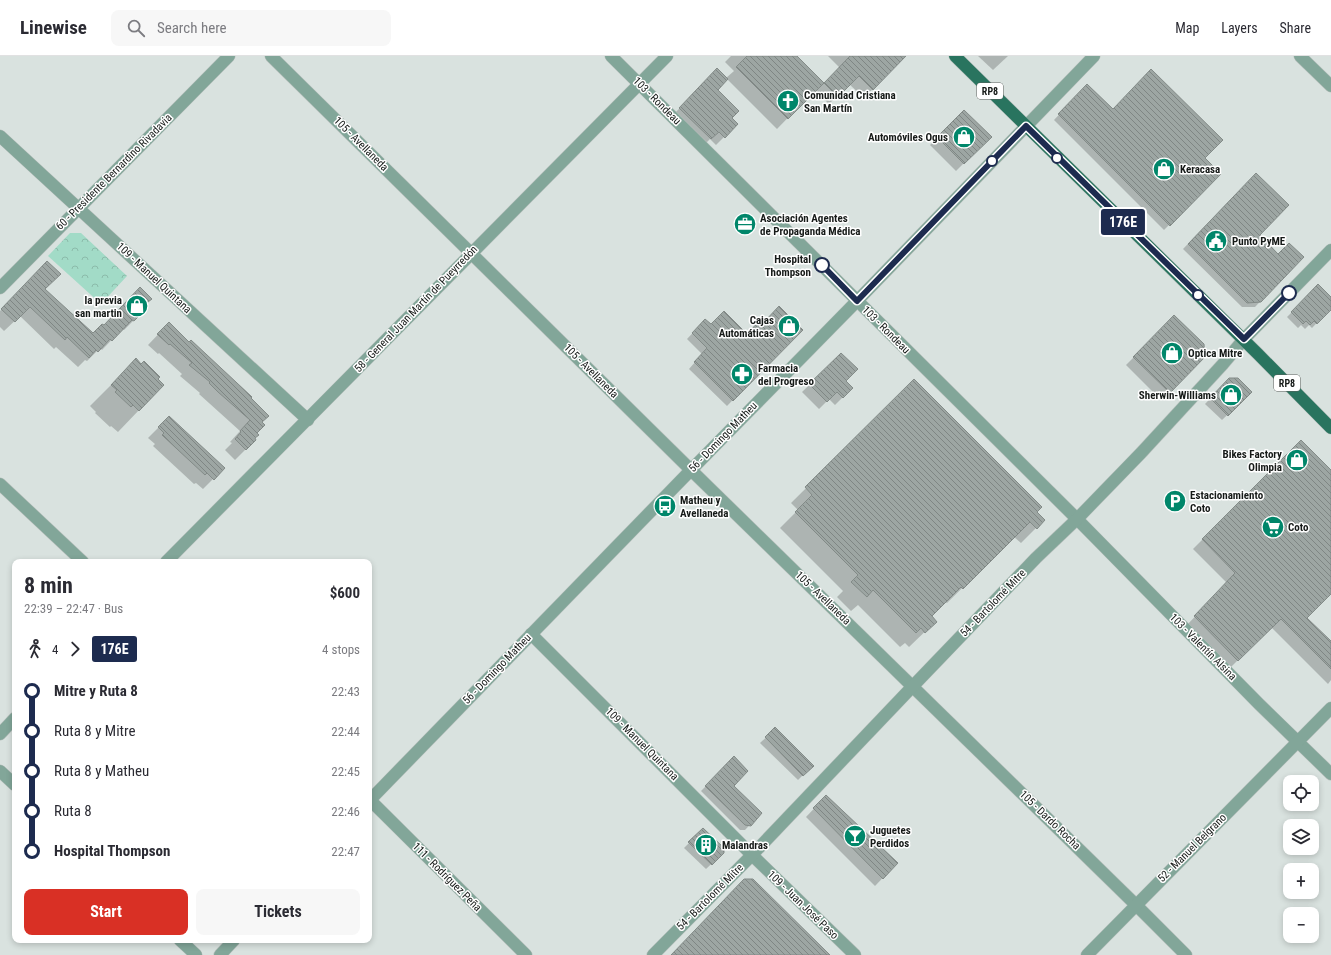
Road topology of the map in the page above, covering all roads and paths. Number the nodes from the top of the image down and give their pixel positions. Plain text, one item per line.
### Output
1 (229, 56) edge
2 (271, 56) edge
3 (611, 56) edge
4 (667, 56) edge
5 (954, 56) edge
6 (1094, 56) edge
7 (1300, 56) edge
8 (640, 84) junction
9 (1331, 86) edge
10 (1026, 126) junction
11 (0, 136) edge
12 (78, 208) junction
13 (1331, 250) edge
14 (471, 253) junction
15 (0, 288) edge
16 (857, 301) junction
17 (1244, 339) junction
18 (308, 420) junction
19 (1331, 428) edge
20 (691, 470) junction
21 (0, 484) edge
22 (1077, 519) junction
23 (80, 559) edge
24 (169, 559) edge
25 (531, 634) junction
26 (913, 686) junction
27 (1331, 708) edge
28 (12, 721) edge
29 (0, 734) edge
30 (1298, 741) junction
31 (0, 771) edge
32 (1331, 774) edge
33 (12, 782) edge
34 (372, 797) edge
35 (372, 803) edge
36 (752, 855) junction
37 (1136, 905) junction
38 (183, 943) edge
39 (231, 943) edge
40 (196, 955) edge
41 (220, 955) edge
42 (526, 955) edge
43 (653, 955) edge
44 (855, 955) edge
45 (1087, 955) edge
46 (1186, 955) edge

1 - 12 street, 60 - Presidente Bernardino Rivadavia
2 - 14 street, 105 - Avellaneda
3 - 8 street, 103 - Rondeau
4 - 8 street, 58 - General Juan Martín de Pueyrredón
5 - 10 main road, RP8
6 - 10 street, 56 - Domingo Matheu
7 - 9 street
8 - 14 street, 58 - General Juan Martín de Pueyrredón
8 - 16 street, 103 - Rondeau
10 - 16 street, 56 - Domingo Matheu
10 - 17 main road, RP8
11 - 12 street, 109 - Manuel Quintana
12 - 15 street, 60 - Presidente Bernardino Rivadavia
12 - 18 street, 109 - Manuel Quintana
13 - 17 street, 54 - Bartolomé Mitre
14 - 18 street, 58 - General Juan Martín de Pueyrredón
14 - 20 street, 105 - Avellaneda
16 - 20 street, 56 - Domingo Matheu
16 - 22 street, 103 - Rondeau
17 - 19 main road, RP8
17 - 22 street, 54 - Bartolomé Mitre
18 - 24 street, 58 - General Juan Martín de Pueyrredón
20 - 25 street, 56 - Domingo Matheu
20 - 26 street, 105 - Avellaneda
21 - 23 street
22 - 26 street, 54 - Bartolomé Mitre
22 - 30 street, 103 - Valentín Alsina
25 - 34 street, 56 - Domingo Matheu
25 - 36 street, 109 - Manuel Quintana
26 - 36 street, 54 - Bartolomé Mitre
26 - 37 street, 105 - Dardo Rocha
27 - 30 street, 52 - Manuel Belgrano
28 - 29 street
30 - 32 street, 103 - Valentín Alsina
30 - 37 street, 52 - Manuel Belgrano
31 - 33 street
35 - 42 street, 111 - Rodríguez Peña
36 - 43 street, 54 - Bartolomé Mitre
36 - 44 street, 109 - Juan José Paso
37 - 45 street, 52 - Manuel Belgrano
37 - 46 street, 105 - Dardo Rocha
38 - 40 street
39 - 41 street

